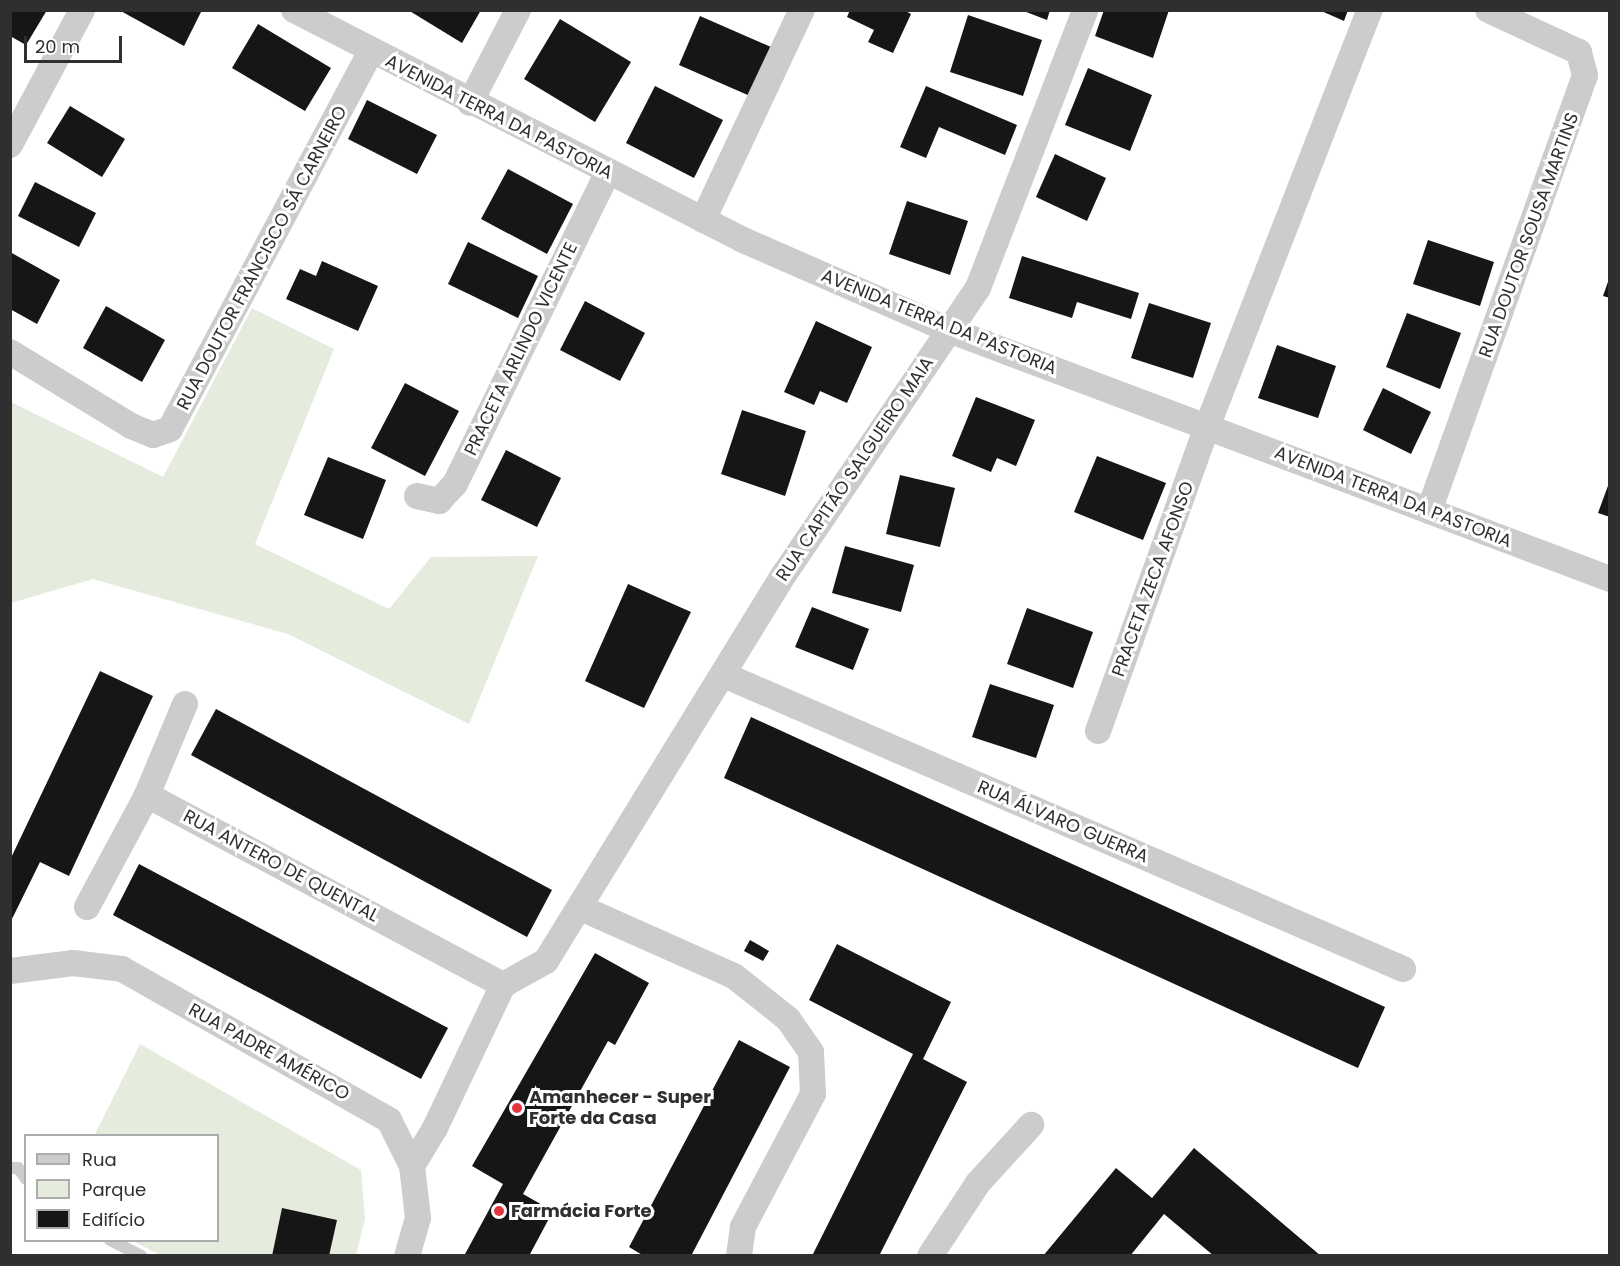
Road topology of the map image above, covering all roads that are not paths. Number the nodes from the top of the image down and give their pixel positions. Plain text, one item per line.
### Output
1 (82, 10) edge
2 (294, 10) edge
3 (518, 10) edge
4 (802, 10) edge
5 (1085, 10) edge
6 (1370, 10) edge
7 (1488, 10) edge
8 (371, 51) junction
9 (470, 103) junction
10 (10, 145) edge
11 (608, 172) junction
12 (703, 220) junction
13 (949, 330) junction
14 (10, 352) edge
15 (1207, 427) junction
16 (417, 496) dead end
17 (1429, 511) junction
18 (1610, 579) edge
19 (724, 675) junction
20 (184, 704) dead end
21 (1098, 732) dead end
22 (147, 795) junction
23 (87, 907) dead end
24 (581, 908) junction
25 (1403, 969) dead end
26 (10, 971) edge
27 (502, 985) junction
28 (1031, 1125) dead end
29 (412, 1166) junction
30 (10, 1168) edge
31 (24, 1176) edge
32 (114, 1242) edge
33 (141, 1256) edge
34 (407, 1256) edge
35 (739, 1256) edge
36 (930, 1256) edge

1 - 10 street
2 - 8 street, AVENIDA TERRA DA PASTORIA
3 - 9 street
4 - 12 street
5 - 13 street, RUA CAPITÃO SALGUEIRO MAIA
6 - 15 street
7 - 17 street, RUA DOUTOR SOUSA MARTINS
8 - 9 street, AVENIDA TERRA DA PASTORIA
8 - 14 street, RUA DOUTOR FRANCISCO SÁ CARNEIRO
9 - 11 street, AVENIDA TERRA DA PASTORIA
11 - 12 street, AVENIDA TERRA DA PASTORIA
11 - 16 street, PRACETA ARLINDO VICENTE
12 - 13 street, AVENIDA TERRA DA PASTORIA
13 - 15 street, AVENIDA TERRA DA PASTORIA
13 - 19 street, RUA CAPITÃO SALGUEIRO MAIA
15 - 17 street, AVENIDA TERRA DA PASTORIA
15 - 21 street, PRACETA ZECA AFONSO
17 - 18 street, AVENIDA TERRA DA PASTORIA
19 - 24 street, RUA CAPITÃO SALGUEIRO MAIA
19 - 25 street, RUA ÁLVARO GUERRA
20 - 22 street
22 - 23 street
22 - 27 street, RUA ANTERO DE QUENTAL
24 - 27 street, RUA CAPITÃO SALGUEIRO MAIA
24 - 35 street
26 - 29 street, RUA PADRE AMÉRICO
27 - 29 street
28 - 36 street
29 - 34 street, RUA PADRE AMÉRICO
30 - 31 lane
32 - 33 lane

